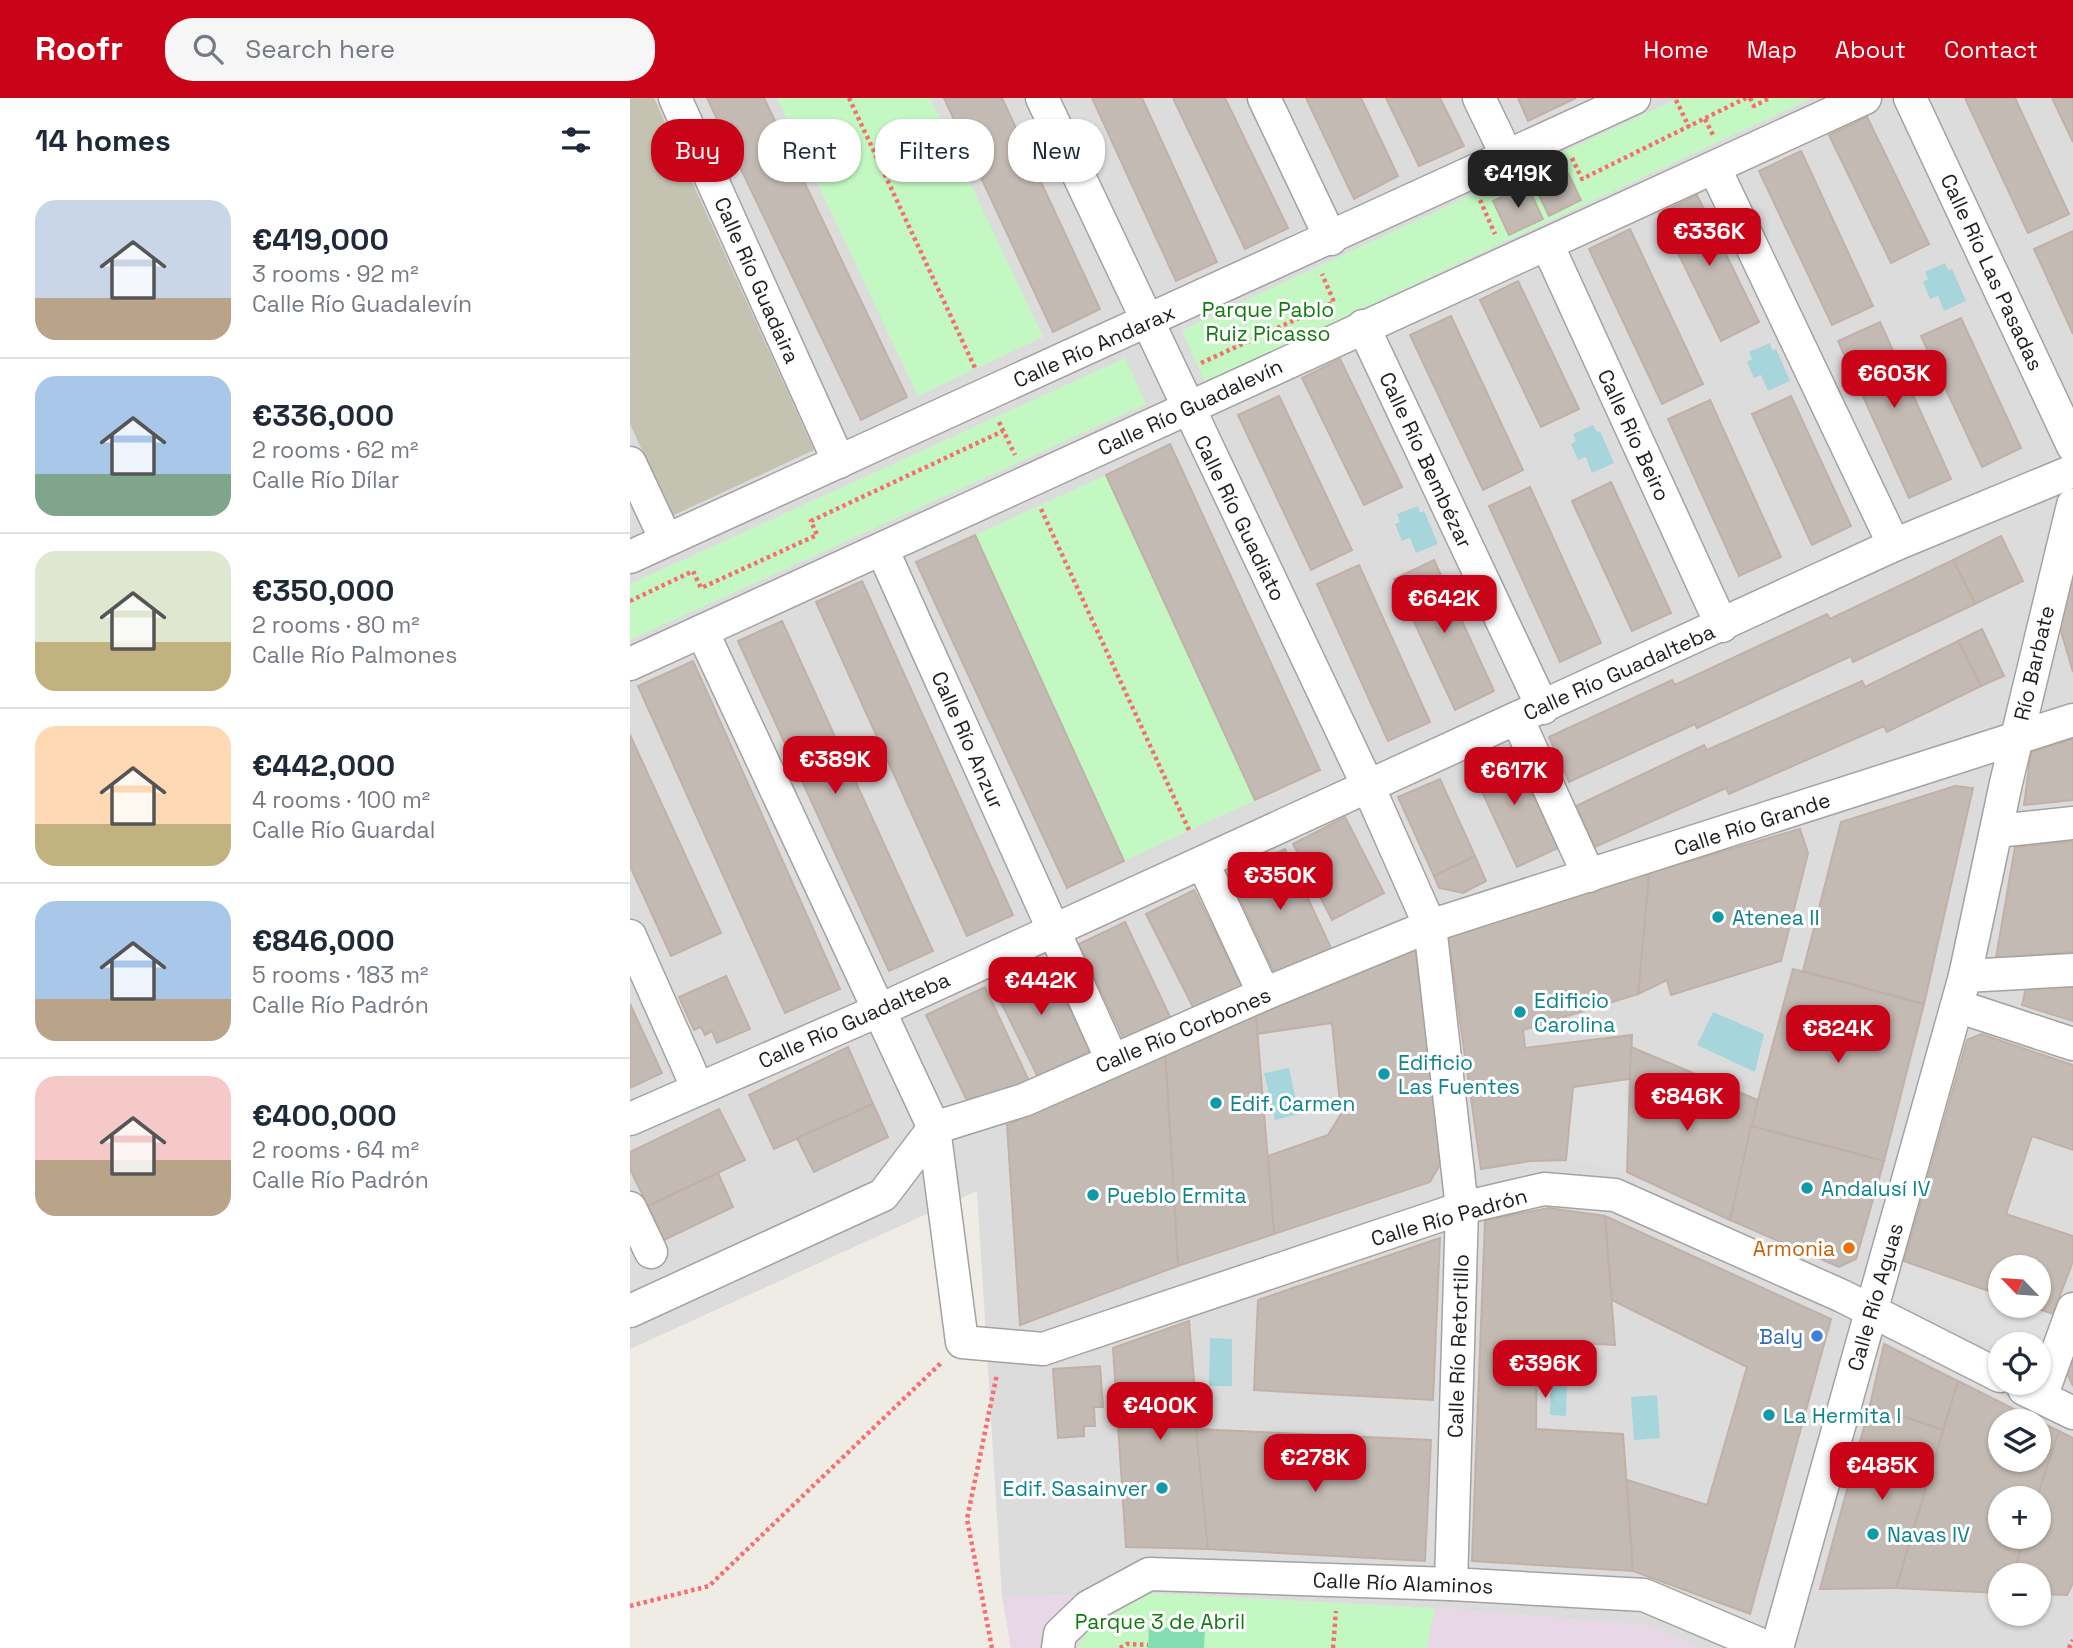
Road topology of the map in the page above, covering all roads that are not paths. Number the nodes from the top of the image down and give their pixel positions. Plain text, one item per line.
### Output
1 (675, 98) edge
2 (1041, 98) edge
3 (1264, 98) edge
4 (1479, 98) edge
5 (1634, 98) edge
6 (1865, 98) edge
7 (1910, 98) edge
8 (1507, 156) junction
9 (1716, 156) junction
10 (1547, 244) junction
11 (1332, 253) junction
12 (1146, 323) junction
13 (1363, 326) junction
14 (1188, 409) junction
15 (2073, 446) edge
16 (839, 462) junction
17 (630, 463) edge
18 (2073, 471) edge
19 (2073, 505) edge
20 (666, 540) junction
21 (1894, 545) junction
22 (883, 550) junction
23 (630, 557) edge
24 (2064, 570) edge
25 (1721, 626) junction
26 (702, 631) junction
27 (630, 664) edge
28 (1530, 713) junction
29 (2073, 720) edge
30 (2016, 740) junction
31 (1368, 786) junction
32 (2073, 823) edge
33 (1997, 831) junction
34 (1203, 863) junction
35 (1588, 876) junction
36 (1430, 926) junction
37 (1054, 930) junction
38 (630, 936) edge
39 (2073, 970) edge
40 (1961, 991) junction
41 (1264, 994) junction
42 (880, 1010) junction
43 (2073, 1044) edge
44 (1112, 1060) junction
45 (698, 1089) junction
46 (630, 1119) edge
47 (934, 1128) junction
48 (630, 1208) edge
49 (1462, 1208) junction
50 (650, 1252) dead end
51 (2073, 1309) edge
52 (630, 1311) edge
53 (1871, 1311) junction
54 (1988, 1370) edge
55 (2037, 1395) edge
56 (2041, 1397) junction
57 (2073, 1413) edge
58 (1451, 1584) junction
59 (1058, 1648) edge
60 (1769, 1648) edge
61 (1777, 1648) edge

1 - 16 street, Calle Río Guadaira
2 - 12 street, Calle Río Guadiato
3 - 11 street
4 - 8 street
5 - 8 street, Calle Río Andarax
6 - 9 street, Calle Río Guadalevín
7 - 15 street, Calle Río Las Pasadas
8 - 11 street, Calle Río Andarax
9 - 10 street, Calle Río Guadalevín
9 - 21 street
10 - 13 street, Calle Río Guadalevín
10 - 25 street, Calle Río Beiro
11 - 12 street, Calle Río Andarax
12 - 14 street, Calle Río Guadiato
12 - 16 street, Calle Río Andarax
13 - 14 street, Calle Río Guadalevín
13 - 28 street, Calle Río Bembézar
14 - 22 street, Calle Río Guadalevín
14 - 31 street, Calle Río Guadiato
16 - 20 street, Calle Río Andarax
17 - 20 street
18 - 21 street, Calle Río Guadalteba
19 - 24 street, Río Barbate
20 - 23 street, Calle Río Andarax
21 - 25 street, Calle Río Guadalteba
22 - 26 street, Calle Río Guadalevín
22 - 37 street, Calle Río Anzur
24 - 30 street, Río Barbate
25 - 28 street, Calle Río Guadalteba
26 - 27 street, Calle Río Guadalevín
26 - 42 street
28 - 31 street, Calle Río Guadalteba
28 - 35 street, Calle Río Bembézar
29 - 30 street, Calle Río Grande
30 - 33 street, Calle Río Aguas
30 - 35 street, Calle Río Grande
31 - 34 street, Calle Río Guadalteba
31 - 36 street, Calle Río Retortillo
32 - 33 street
33 - 40 street, Calle Río Aguas
34 - 37 street, Calle Río Guadalteba
34 - 41 street
35 - 36 street, Calle Río Grande
36 - 41 street, Calle Río Corbones
36 - 49 street, Calle Río Retortillo
37 - 42 street, Calle Río Guadalteba
37 - 44 street, Calle Río Anzur
38 - 45 street
39 - 40 street
40 - 43 street
40 - 53 street, Calle Río Aguas
41 - 44 street, Calle Río Corbones
42 - 45 street, Calle Río Guadalteba
42 - 47 street
44 - 47 street, Calle Río Corbones
45 - 46 street, Calle Río Guadalteba
47 - 49 street, Calle Río Padrón
47 - 52 street
48 - 50 street
49 - 53 street, Calle Río Padrón
49 - 58 street, Calle Río Retortillo
51 - 56 street
53 - 54 street, Calle Río Padrón
53 - 61 street, Calle Río Aguas
55 - 56 street
56 - 57 street
58 - 59 street, Calle Río Alaminos
58 - 60 street, Calle Río Alaminos

